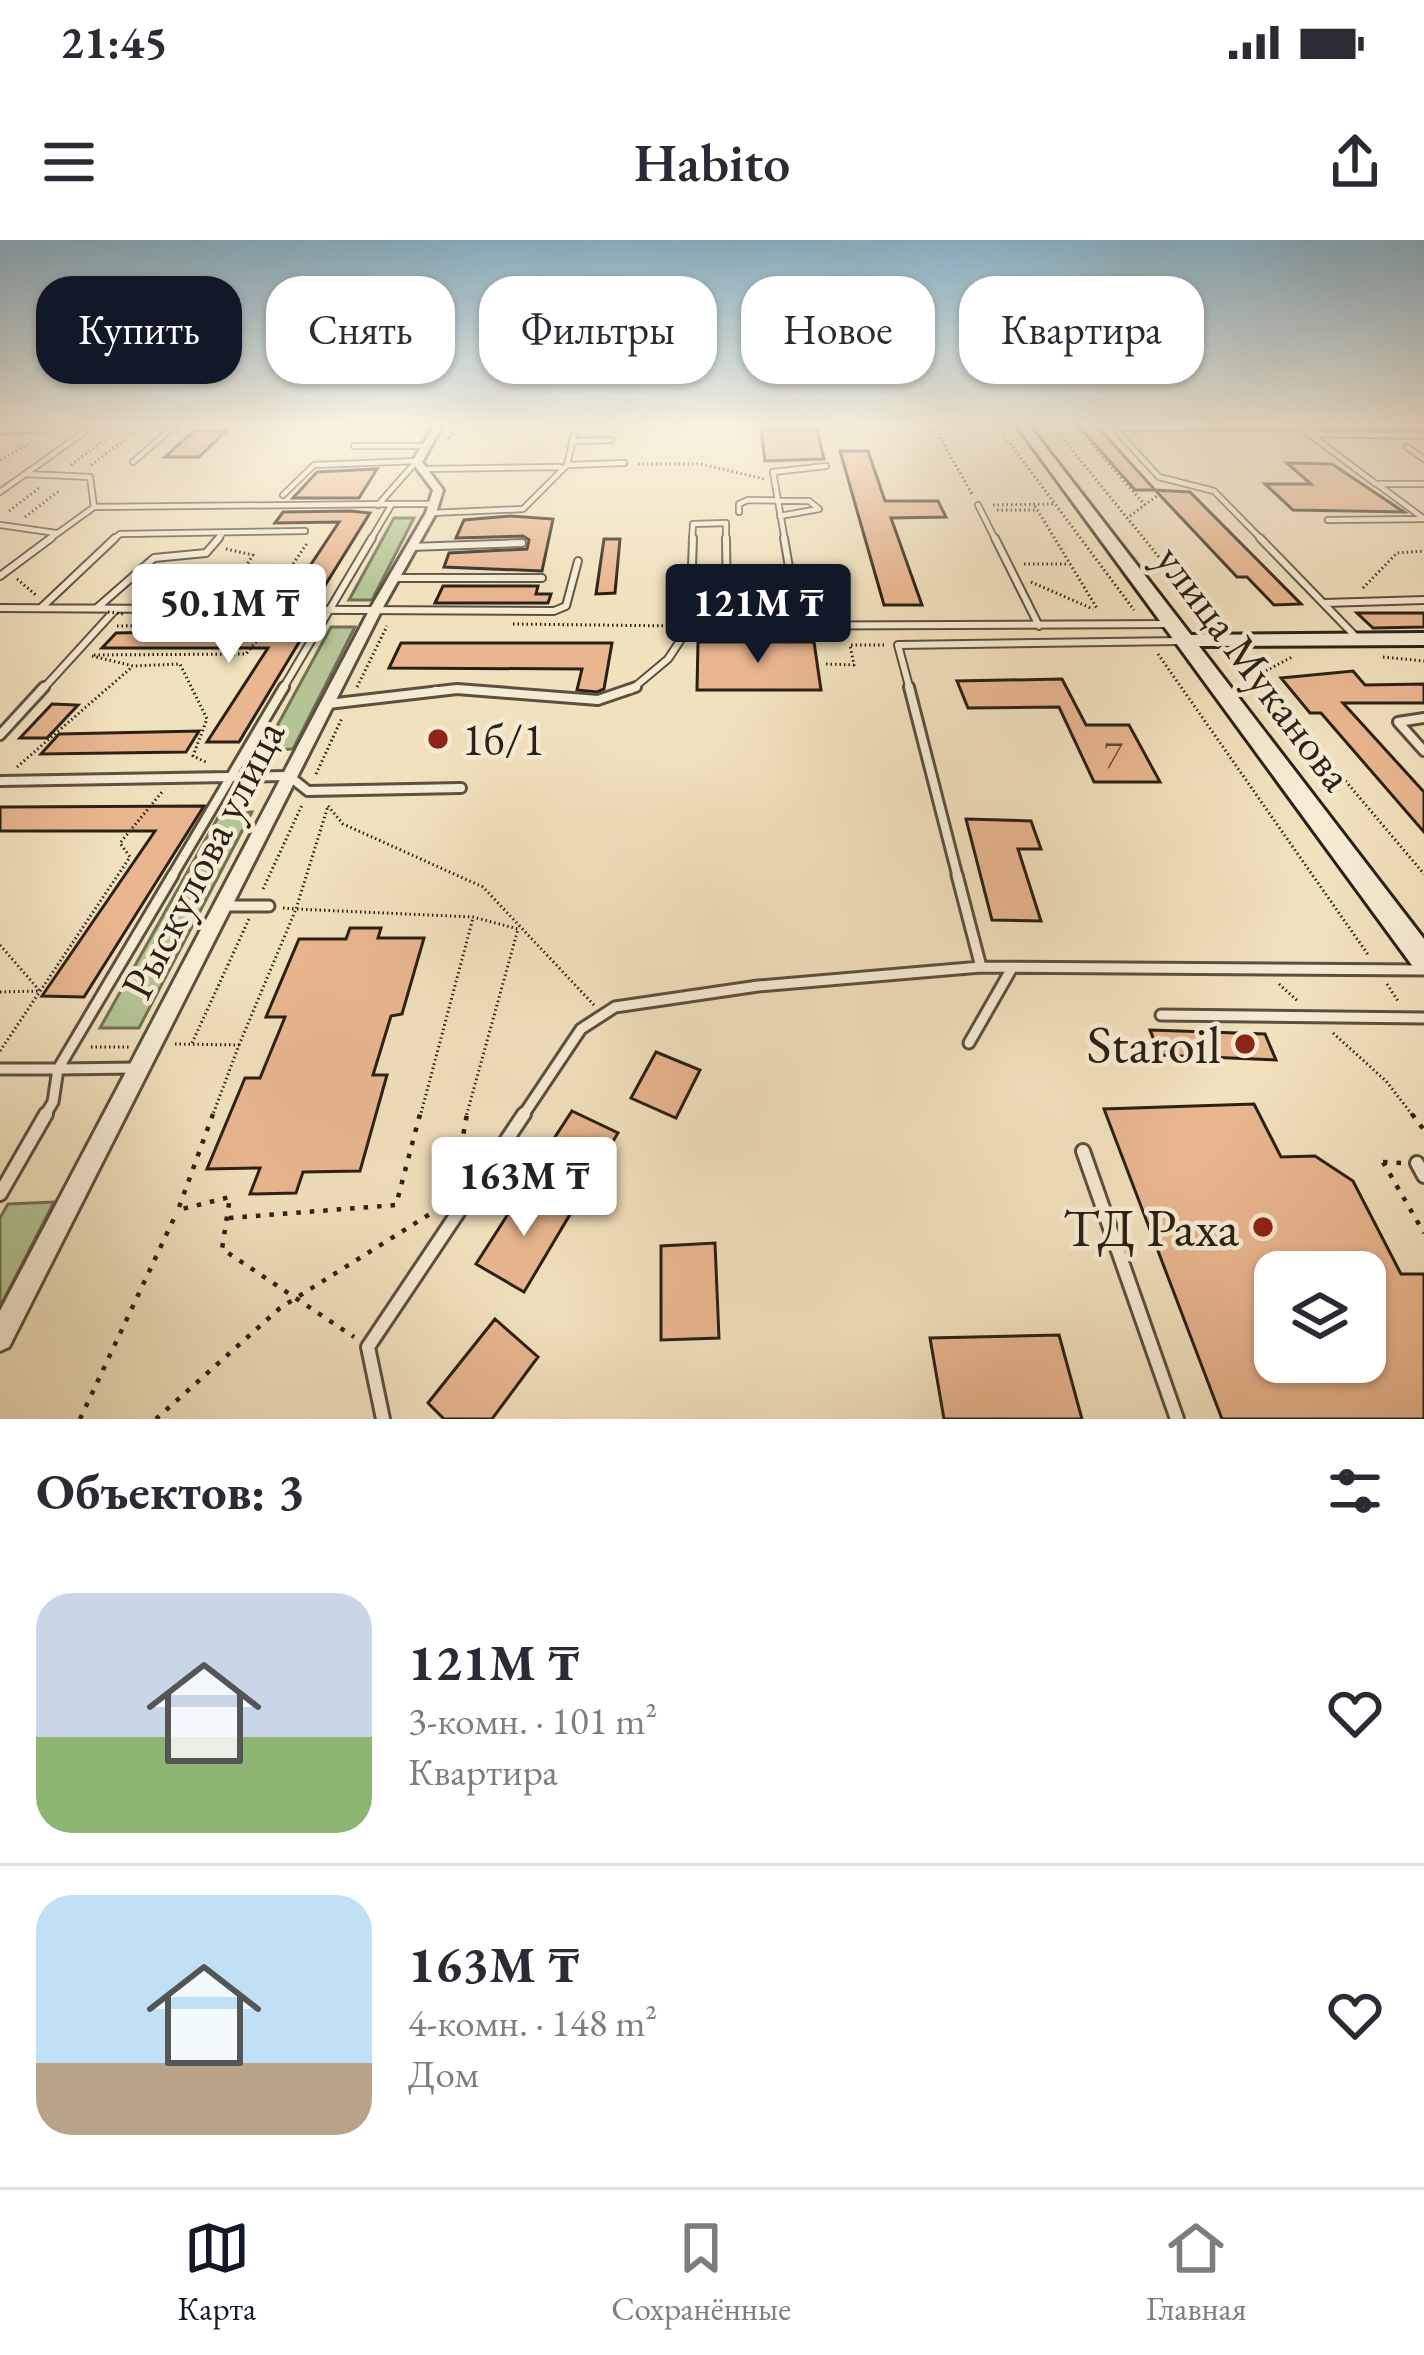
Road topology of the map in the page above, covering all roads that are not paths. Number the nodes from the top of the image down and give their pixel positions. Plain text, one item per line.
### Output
1 (90, 478) edge
2 (297, 478) edge
3 (403, 478) edge
4 (431, 478) edge
5 (553, 478) edge
6 (776, 478) edge
7 (1065, 478) edge
8 (1163, 478) edge
9 (1368, 478) edge
10 (1376, 484) junction
11 (1424, 484) edge
12 (283, 495) dead end
13 (776, 500) junction
14 (392, 504) junction
15 (378, 505) junction
16 (94, 507) junction
17 (433, 508) junction
18 (980, 508) road end
19 (740, 512) dead end
20 (780, 516) junction
21 (1424, 519) edge
22 (1328, 520) dead end
23 (0, 525) edge
24 (305, 531) dead end
25 (224, 532) junction
26 (56, 533) junction
27 (521, 544) dead end
28 (410, 547) junction
29 (578, 561) dead end
30 (4, 571) edge
31 (392, 578) junction
32 (542, 578) dead end
33 (1424, 600) edge
34 (1323, 603) junction
35 (43, 606) junction
36 (0, 608) edge
37 (97, 609) junction
38 (333, 609) junction
39 (386, 609) junction
40 (692, 609) junction
41 (116, 612) junction
42 (799, 625) junction
43 (690, 626) junction
44 (1039, 626) junction
45 (1181, 633) junction
46 (1424, 639) edge
47 (1359, 640) junction
48 (326, 704) junction
49 (1424, 718) edge
50 (0, 721) edge
51 (13, 721) junction
52 (0, 735) edge
53 (1424, 751) edge
54 (236, 776) junction
55 (289, 776) junction
56 (0, 781) edge
57 (461, 788) dead end
58 (223, 906) junction
59 (269, 906) dead end
60 (1424, 960) edge
61 (980, 967) junction
62 (1013, 967) junction
63 (1424, 970) edge
64 (1161, 1015) dead end
65 (1424, 1018) edge
66 (969, 1043) dead end
67 (138, 1068) junction
68 (58, 1069) junction
69 (0, 1070) edge
70 (1083, 1151) dead end
71 (1417, 1163) dead end
72 (1424, 1176) edge
73 (0, 1194) edge
74 (0, 1338) edge
75 (383, 1419) edge
76 (1177, 1419) edge

1 - 16 lane
2 - 12 lane
3 - 15 lane
4 - 17 street
5 - 17 lane
6 - 13 lane
7 - 45 main road, улица Муканова
8 - 34 lane
9 - 10 lane
10 - 11 lane
10 - 21 lane
13 - 19 lane
13 - 20 lane
13 - 20 lane
14 - 15 lane
14 - 17 lane
14 - 38 lane
15 - 16 lane
16 - 26 lane
17 - 28 street, Рыскулова улица
18 - 44 lane
20 - 42 lane
21 - 22 lane
23 - 26 lane
24 - 25 lane
25 - 35 lane
25 - 37 lane
26 - 30 lane
27 - 28 lane
28 - 31 street, Рыскулова улица
29 - 39 lane
31 - 32 lane
31 - 39 street, Рыскулова улица
33 - 34 lane
34 - 47 lane
35 - 36 lane
35 - 37 lane
37 - 41 lane
38 - 39 lane
38 - 41 lane
38 - 54 lane
39 - 48 street, Рыскулова улица
40 - 40 lane
40 - 43 lane
41 - 51 lane
42 - 43 lane
42 - 44 lane
43 - 48 lane
44 - 45 lane
45 - 47 main road
45 - 60 main road, улица Муканова
45 - 61 lane
46 - 47 main road
48 - 55 street, Рыскулова улица
49 - 53 lane
50 - 51 lane
51 - 52 lane
54 - 55 lane
54 - 56 lane
54 - 68 lane
55 - 57 lane
55 - 58 street, Рыскулова улица
58 - 59 lane
58 - 67 street, Рыскулова улица
61 - 62 lane
61 - 75 lane
62 - 63 lane
62 - 66 lane
64 - 65 lane
67 - 68 lane
67 - 74 street, Рыскулова улица
68 - 69 lane
68 - 73 lane
70 - 76 lane
71 - 72 lane

